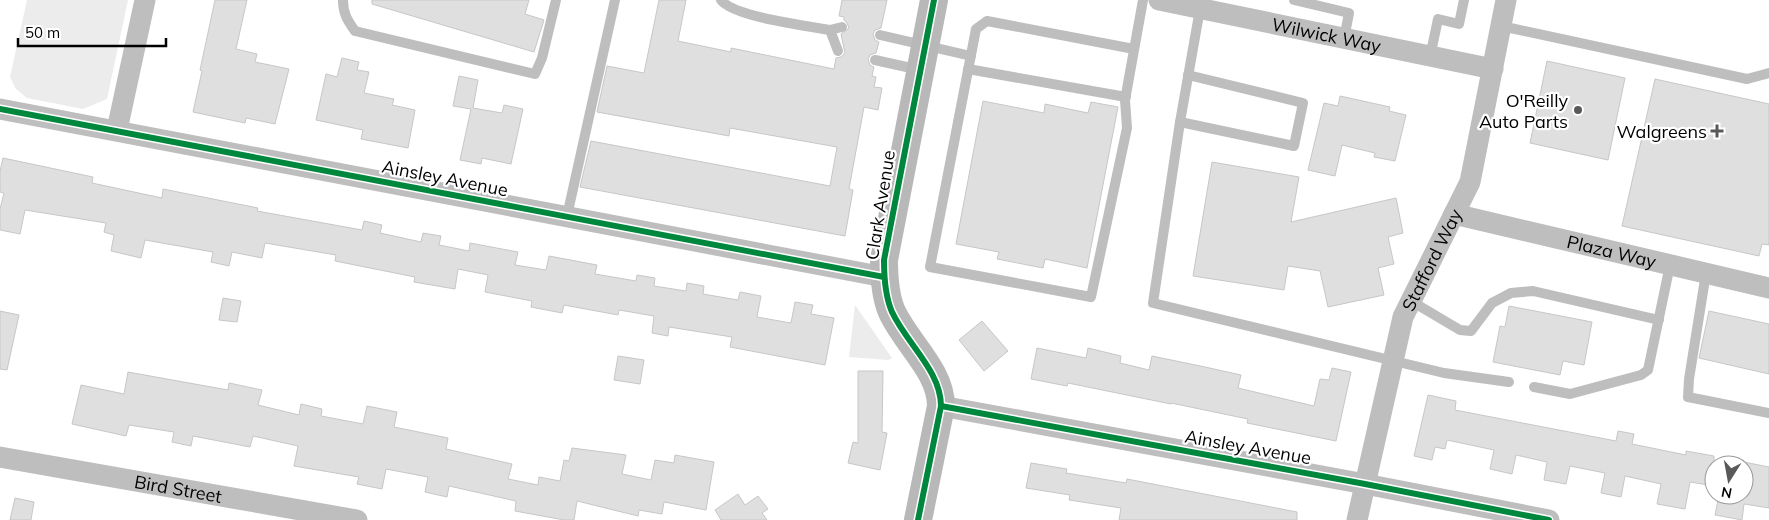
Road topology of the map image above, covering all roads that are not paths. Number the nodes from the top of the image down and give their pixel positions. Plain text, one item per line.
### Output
1 (145, 0) edge
2 (343, 0) edge
3 (556, 0) edge
4 (615, 0) edge
5 (721, 0) edge
6 (934, 0) edge
7 (1143, 0) edge
8 (1294, 0) edge
9 (1464, 0) edge
10 (1506, 0) edge
11 (1168, 1) edge
12 (1200, 9) junction
13 (1501, 26) junction
14 (842, 28) dead end
15 (830, 30) junction
16 (880, 35) dead end
17 (1344, 39) junction
18 (1134, 49) junction
19 (838, 51) dead end
20 (971, 56) junction
21 (1430, 57) junction
22 (922, 58) junction
23 (875, 60) dead end
24 (968, 70) junction
25 (1493, 70) junction
26 (1769, 73) edge
27 (1188, 75) junction
28 (1126, 98) junction
29 (0, 109) edge
30 (1180, 122) junction
31 (117, 130) junction
32 (1454, 214) junction
33 (567, 216) junction
34 (1670, 265) junction
35 (1706, 273) junction
36 (884, 277) junction
37 (1769, 288) edge
38 (1411, 301) junction
39 (1659, 320) junction
40 (1393, 361) junction
41 (1508, 382) dead end
42 (1534, 387) dead end
43 (941, 406) junction
44 (1769, 413) edge
45 (0, 457) edge
46 (1365, 484) junction
47 (357, 520) edge
48 (918, 520) edge
49 (1357, 520) edge
50 (1548, 520) edge

1 - 31 street
2 - 3 lane
4 - 33 lane
5 - 15 lane
6 - 22 street, Clark Avenue
7 - 18 lane
8 - 17 lane
9 - 21 lane
10 - 13 street, Stafford Way
11 - 12 street, Wilwick Way
12 - 17 street, Wilwick Way
12 - 27 lane
13 - 25 street, Stafford Way
13 - 26 lane
14 - 15 lane
15 - 19 lane
16 - 22 lane
17 - 21 street, Wilwick Way
18 - 20 lane
18 - 28 lane
20 - 22 lane
20 - 24 lane
21 - 25 street, Wilwick Way
22 - 23 lane
22 - 36 street, Clark Avenue
24 - 28 lane
24 - 28 lane
25 - 32 street, Stafford Way
27 - 30 lane
27 - 30 lane
29 - 31 street, Ainsley Avenue
30 - 40 lane
31 - 33 street, Ainsley Avenue
32 - 34 street, Plaza Way
32 - 38 street, Stafford Way
33 - 36 street, Ainsley Avenue
34 - 35 street, Plaza Way
34 - 39 lane
35 - 37 street, Plaza Way
35 - 44 lane
36 - 43 street, Clark Avenue
38 - 39 lane
38 - 40 street, Stafford Way
39 - 42 lane
40 - 41 lane
40 - 46 street, Stafford Way
43 - 46 street, Ainsley Avenue
43 - 48 street, Clark Avenue
45 - 47 street, Bird Street
46 - 49 street, Stafford Way
46 - 50 street, Ainsley Avenue

